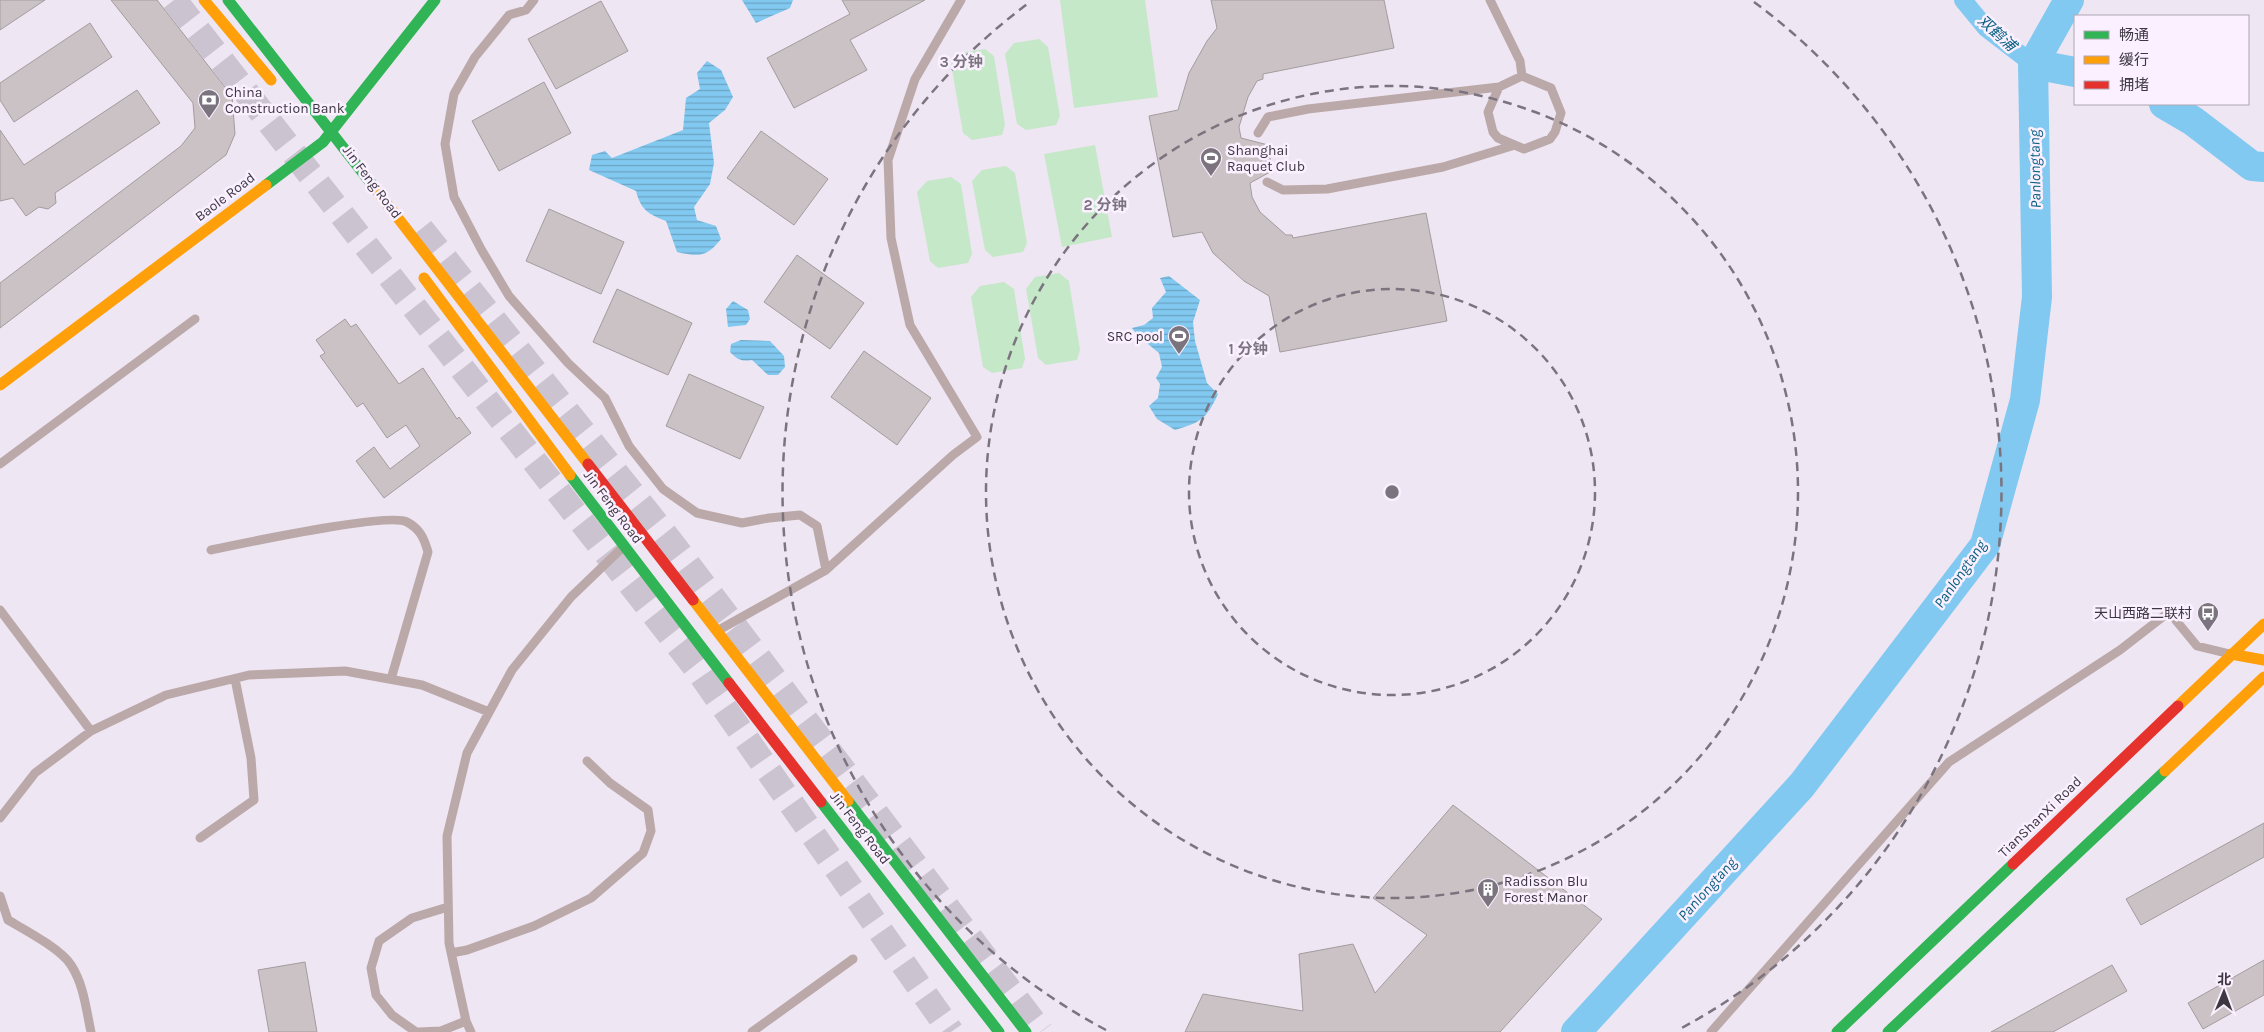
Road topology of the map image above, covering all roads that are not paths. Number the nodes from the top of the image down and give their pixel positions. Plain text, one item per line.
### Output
1 (204, 0) edge
2 (228, 0) edge
3 (435, 0) edge
4 (534, 0) edge
5 (961, 0) edge
6 (1490, 0) edge
7 (1522, 76) junction
8 (1499, 87) junction
9 (280, 90) dead end
10 (331, 132) junction
11 (1258, 133) dead end
12 (1516, 145) junction
13 (1268, 182) dead end
14 (418, 269) dead end
15 (195, 319) dead end
16 (0, 385) edge
17 (0, 464) edge
18 (624, 546) junction
19 (210, 550) dead end
20 (826, 570) junction
21 (0, 610) edge
22 (2264, 624) edge
23 (706, 637) junction
24 (2231, 654) junction
25 (2264, 660) edge
26 (2264, 677) edge
27 (235, 679) junction
28 (391, 679) junction
29 (489, 712) junction
30 (92, 731) junction
31 (587, 761) dead end
32 (0, 818) edge
33 (200, 838) dead end
34 (0, 896) edge
35 (448, 907) junction
36 (451, 953) junction
37 (853, 959) dead end
38 (466, 1021) junction
39 (91, 1032) edge
40 (417, 1032) edge
41 (472, 1032) edge
42 (752, 1032) edge
43 (999, 1032) edge
44 (1026, 1032) edge
45 (1711, 1032) edge
46 (1837, 1032) edge
47 (1888, 1032) edge

1 - 9 main road
2 - 10 main road
3 - 10 main road, Baole Road
4 - 20 lane
5 - 20 lane
6 - 7 lane
7 - 8 lane
7 - 12 lane
8 - 11 lane
8 - 12 lane
10 - 16 main road, Baole Road
10 - 23 main road
12 - 13 lane
14 - 18 main road, Jin Feng Road
15 - 17 lane
18 - 23 main road, Jin Feng Road
18 - 29 lane
19 - 28 lane
20 - 23 lane
21 - 30 lane
22 - 24 main road, TianShanXi Road
23 - 43 main road, Jin Feng Road
23 - 44 main road
24 - 25 main road
24 - 45 lane
24 - 46 main road, TianShanXi Road
26 - 47 main road
27 - 28 lane
27 - 30 lane
27 - 33 lane
28 - 29 lane
29 - 35 lane
30 - 32 lane
31 - 36 lane
34 - 39 lane
35 - 36 lane
35 - 40 lane
36 - 38 lane
37 - 42 lane
38 - 40 lane
38 - 41 lane

